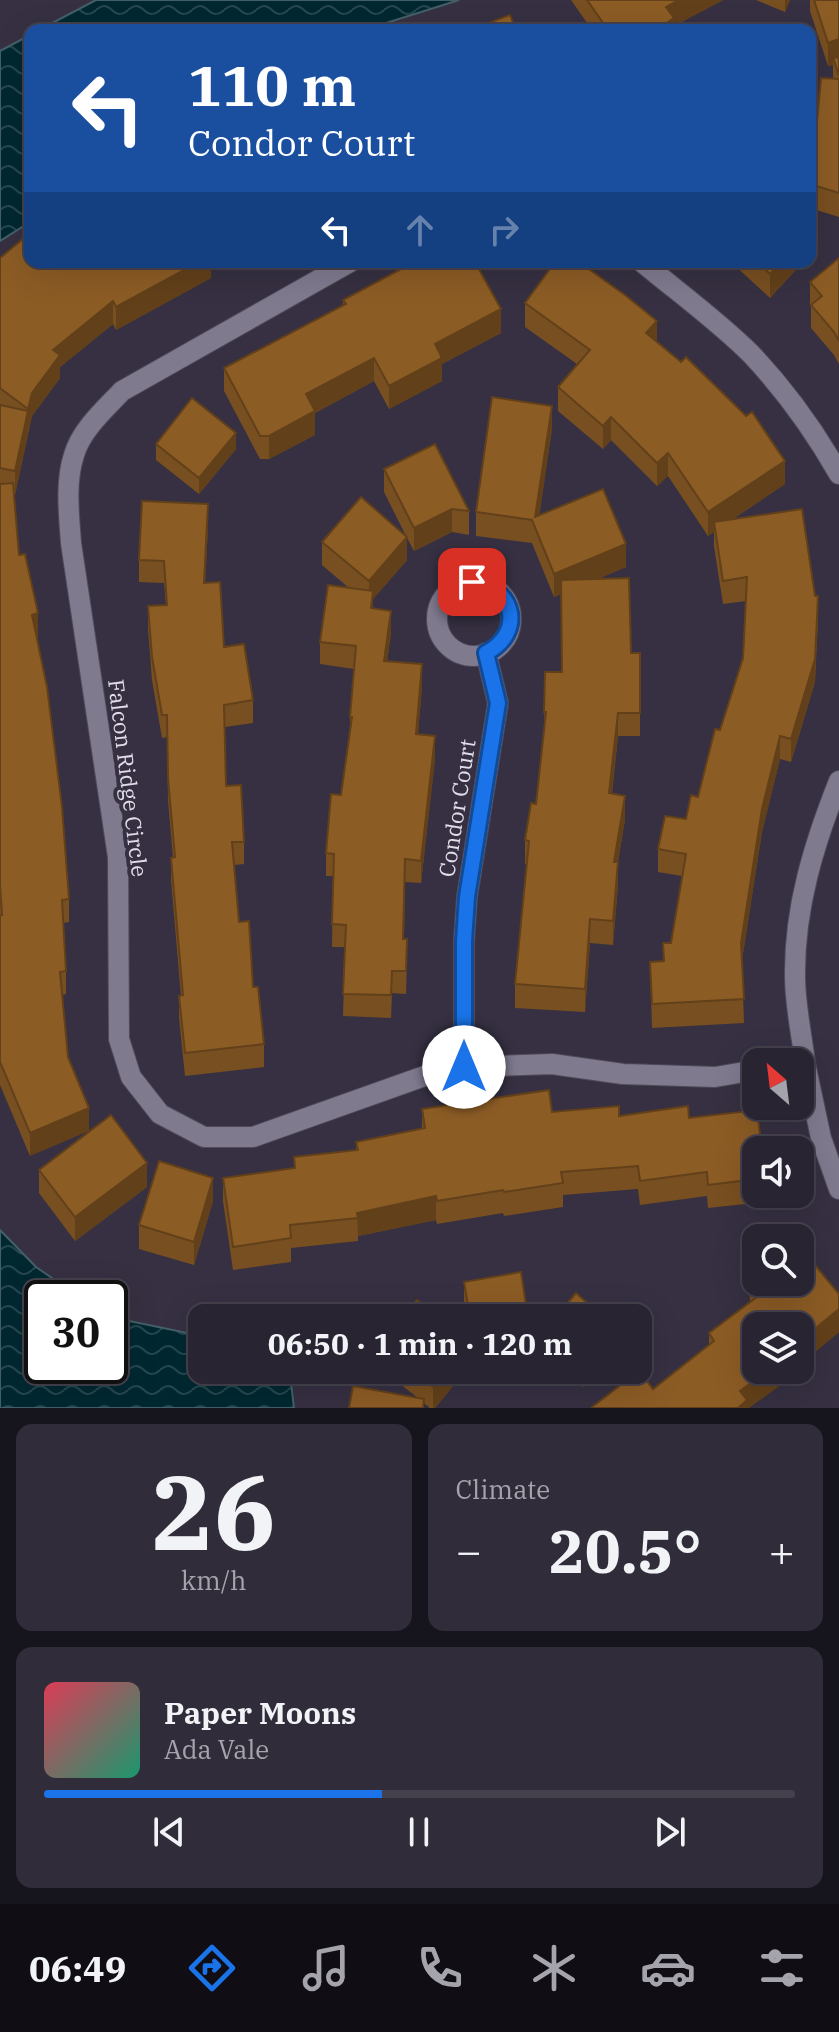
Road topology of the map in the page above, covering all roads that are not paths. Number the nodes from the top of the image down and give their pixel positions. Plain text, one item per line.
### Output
1 (339, 268) edge
2 (649, 268) edge
3 (839, 474) edge
4 (486, 653) dead end
5 (839, 781) edge
6 (801, 1048) edge
7 (464, 1067) junction
8 (742, 1072) edge
9 (814, 1109) edge
10 (839, 1189) edge

1 - 7 street, Falcon Ridge Circle
2 - 3 street
4 - 7 street, Condor Court
5 - 6 street
7 - 8 street, Falcon Ridge Circle
9 - 10 street

